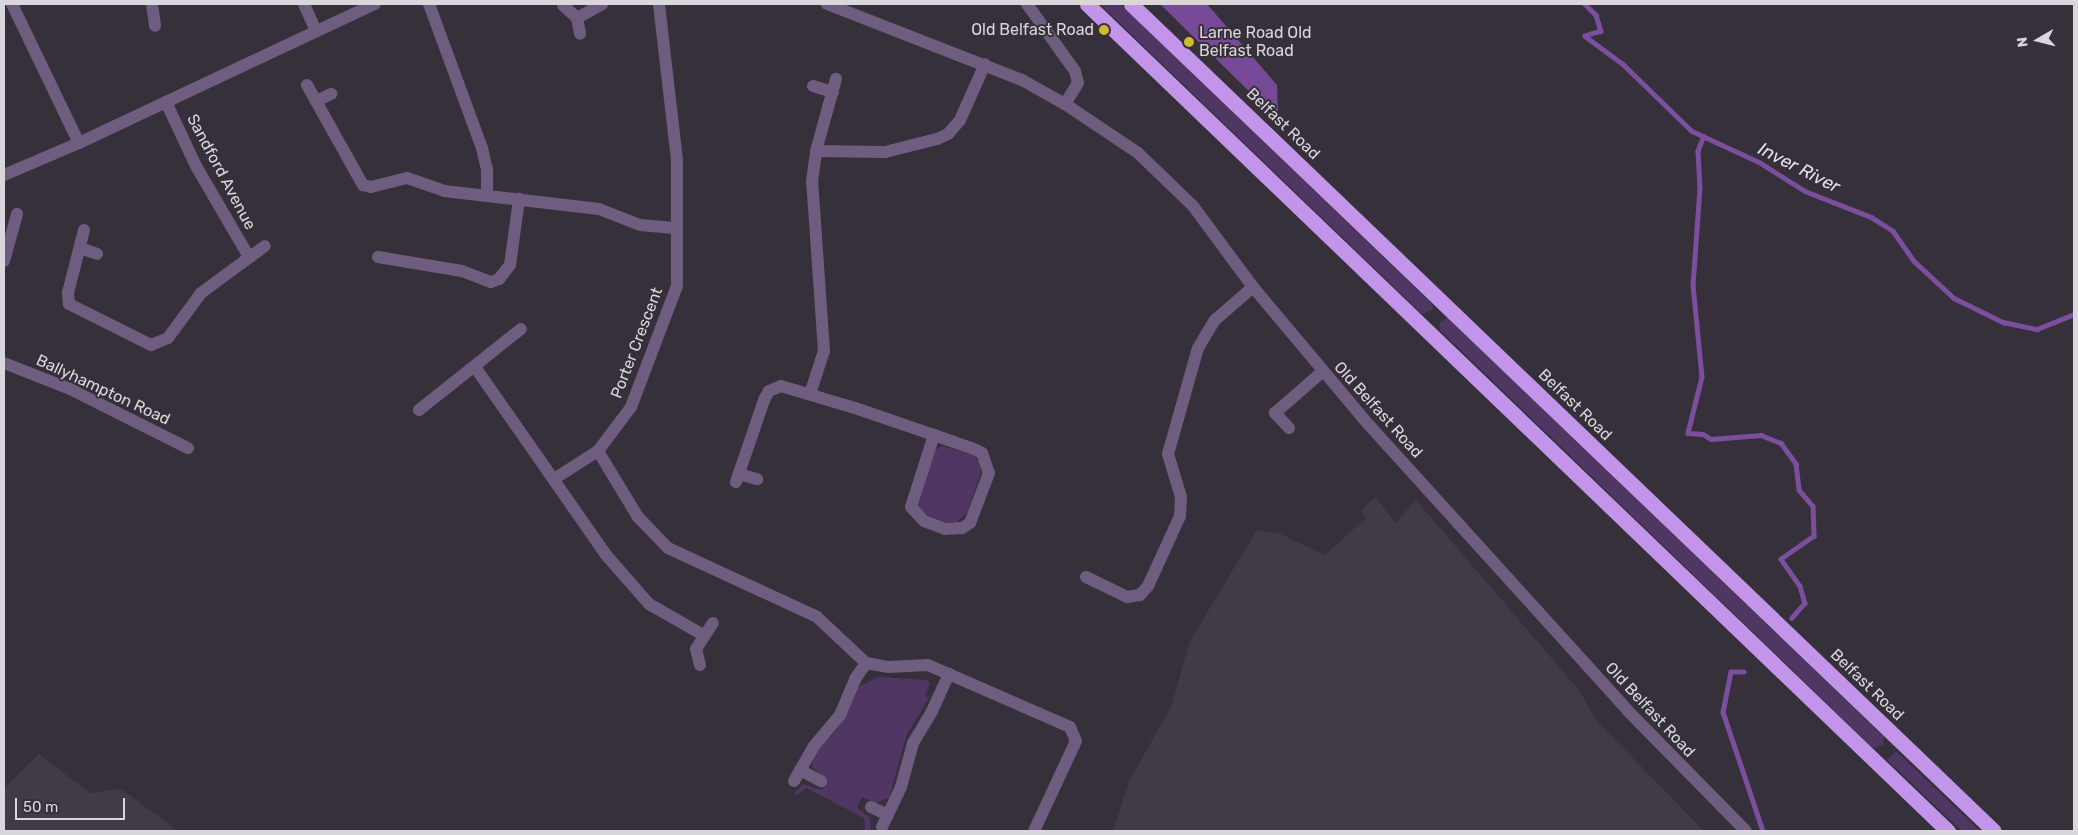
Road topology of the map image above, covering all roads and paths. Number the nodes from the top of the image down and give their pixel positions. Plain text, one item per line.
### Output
1 (12, 4) edge
2 (152, 4) edge
3 (304, 4) edge
4 (375, 4) edge
5 (429, 4) edge
6 (602, 4) edge
7 (659, 4) edge
8 (828, 4) edge
9 (1027, 4) edge
10 (1087, 4) edge
11 (1131, 4) edge
12 (563, 5) dead end
13 (577, 18) junction
14 (155, 26) dead end
15 (316, 32) junction
16 (580, 34) dead end
17 (985, 64) junction
18 (307, 85) dead end
19 (813, 86) dead end
20 (331, 94) dead end
21 (316, 101) junction
22 (166, 102) junction
23 (1066, 104) junction
24 (79, 143) junction
25 (816, 151) junction
26 (4, 175) edge
27 (486, 195) junction
28 (519, 199) junction
29 (17, 214) dead end
30 (678, 228) junction
31 (84, 230) dead end
32 (265, 246) dead end
33 (80, 248) junction
34 (97, 254) dead end
35 (249, 257) junction
36 (378, 257) dead end
37 (4, 261) edge
38 (1253, 287) junction
39 (521, 329) dead end
40 (4, 363) edge
41 (475, 367) junction
42 (1322, 372) junction
43 (810, 394) junction
44 (419, 410) dead end
45 (1289, 428) dead end
46 (934, 435) junction
47 (188, 448) dead end
48 (598, 451) junction
49 (757, 478) dead end
50 (554, 479) junction
51 (1086, 577) dead end
52 (713, 623) dead end
53 (705, 636) junction
54 (866, 663) junction
55 (700, 665) dead end
56 (949, 674) junction
57 (822, 781) dead end
58 (871, 807) dead end
59 (1034, 831) edge
60 (1746, 831) edge
61 (1948, 831) edge
62 (1994, 831) edge

1 - 24 street
2 - 14 street
3 - 15 street
4 - 15 street
5 - 27 street
6 - 13 street
7 - 30 street, Porter Crescent
8 - 17 street, Old Belfast Road
9 - 23 street
10 - 61 highway
11 - 62 highway, Belfast Road
12 - 13 street
13 - 16 street
15 - 22 street
17 - 23 street, Old Belfast Road
17 - 25 street
18 - 21 street
19 - 25 street
20 - 21 street
21 - 27 street
22 - 24 street
22 - 35 street, Sandford Avenue
23 - 38 street, Old Belfast Road
24 - 26 street
25 - 43 street
27 - 28 street
28 - 30 street
28 - 36 street
29 - 37 street
30 - 48 street, Porter Crescent
31 - 33 street, Sandford Avenue
32 - 35 street, Sandford Avenue
33 - 34 street
33 - 35 street, Sandford Avenue
38 - 42 street, Old Belfast Road
38 - 51 street
39 - 41 street
40 - 47 street, Ballyhampton Road
41 - 44 street
41 - 50 street
42 - 45 street
42 - 60 street, Old Belfast Road
43 - 46 street
43 - 49 street
46 - 46 street
48 - 50 street, Porter Crescent
48 - 54 street
50 - 53 street
52 - 53 street
53 - 55 street
54 - 56 street
54 - 57 street
56 - 58 street
56 - 59 street

